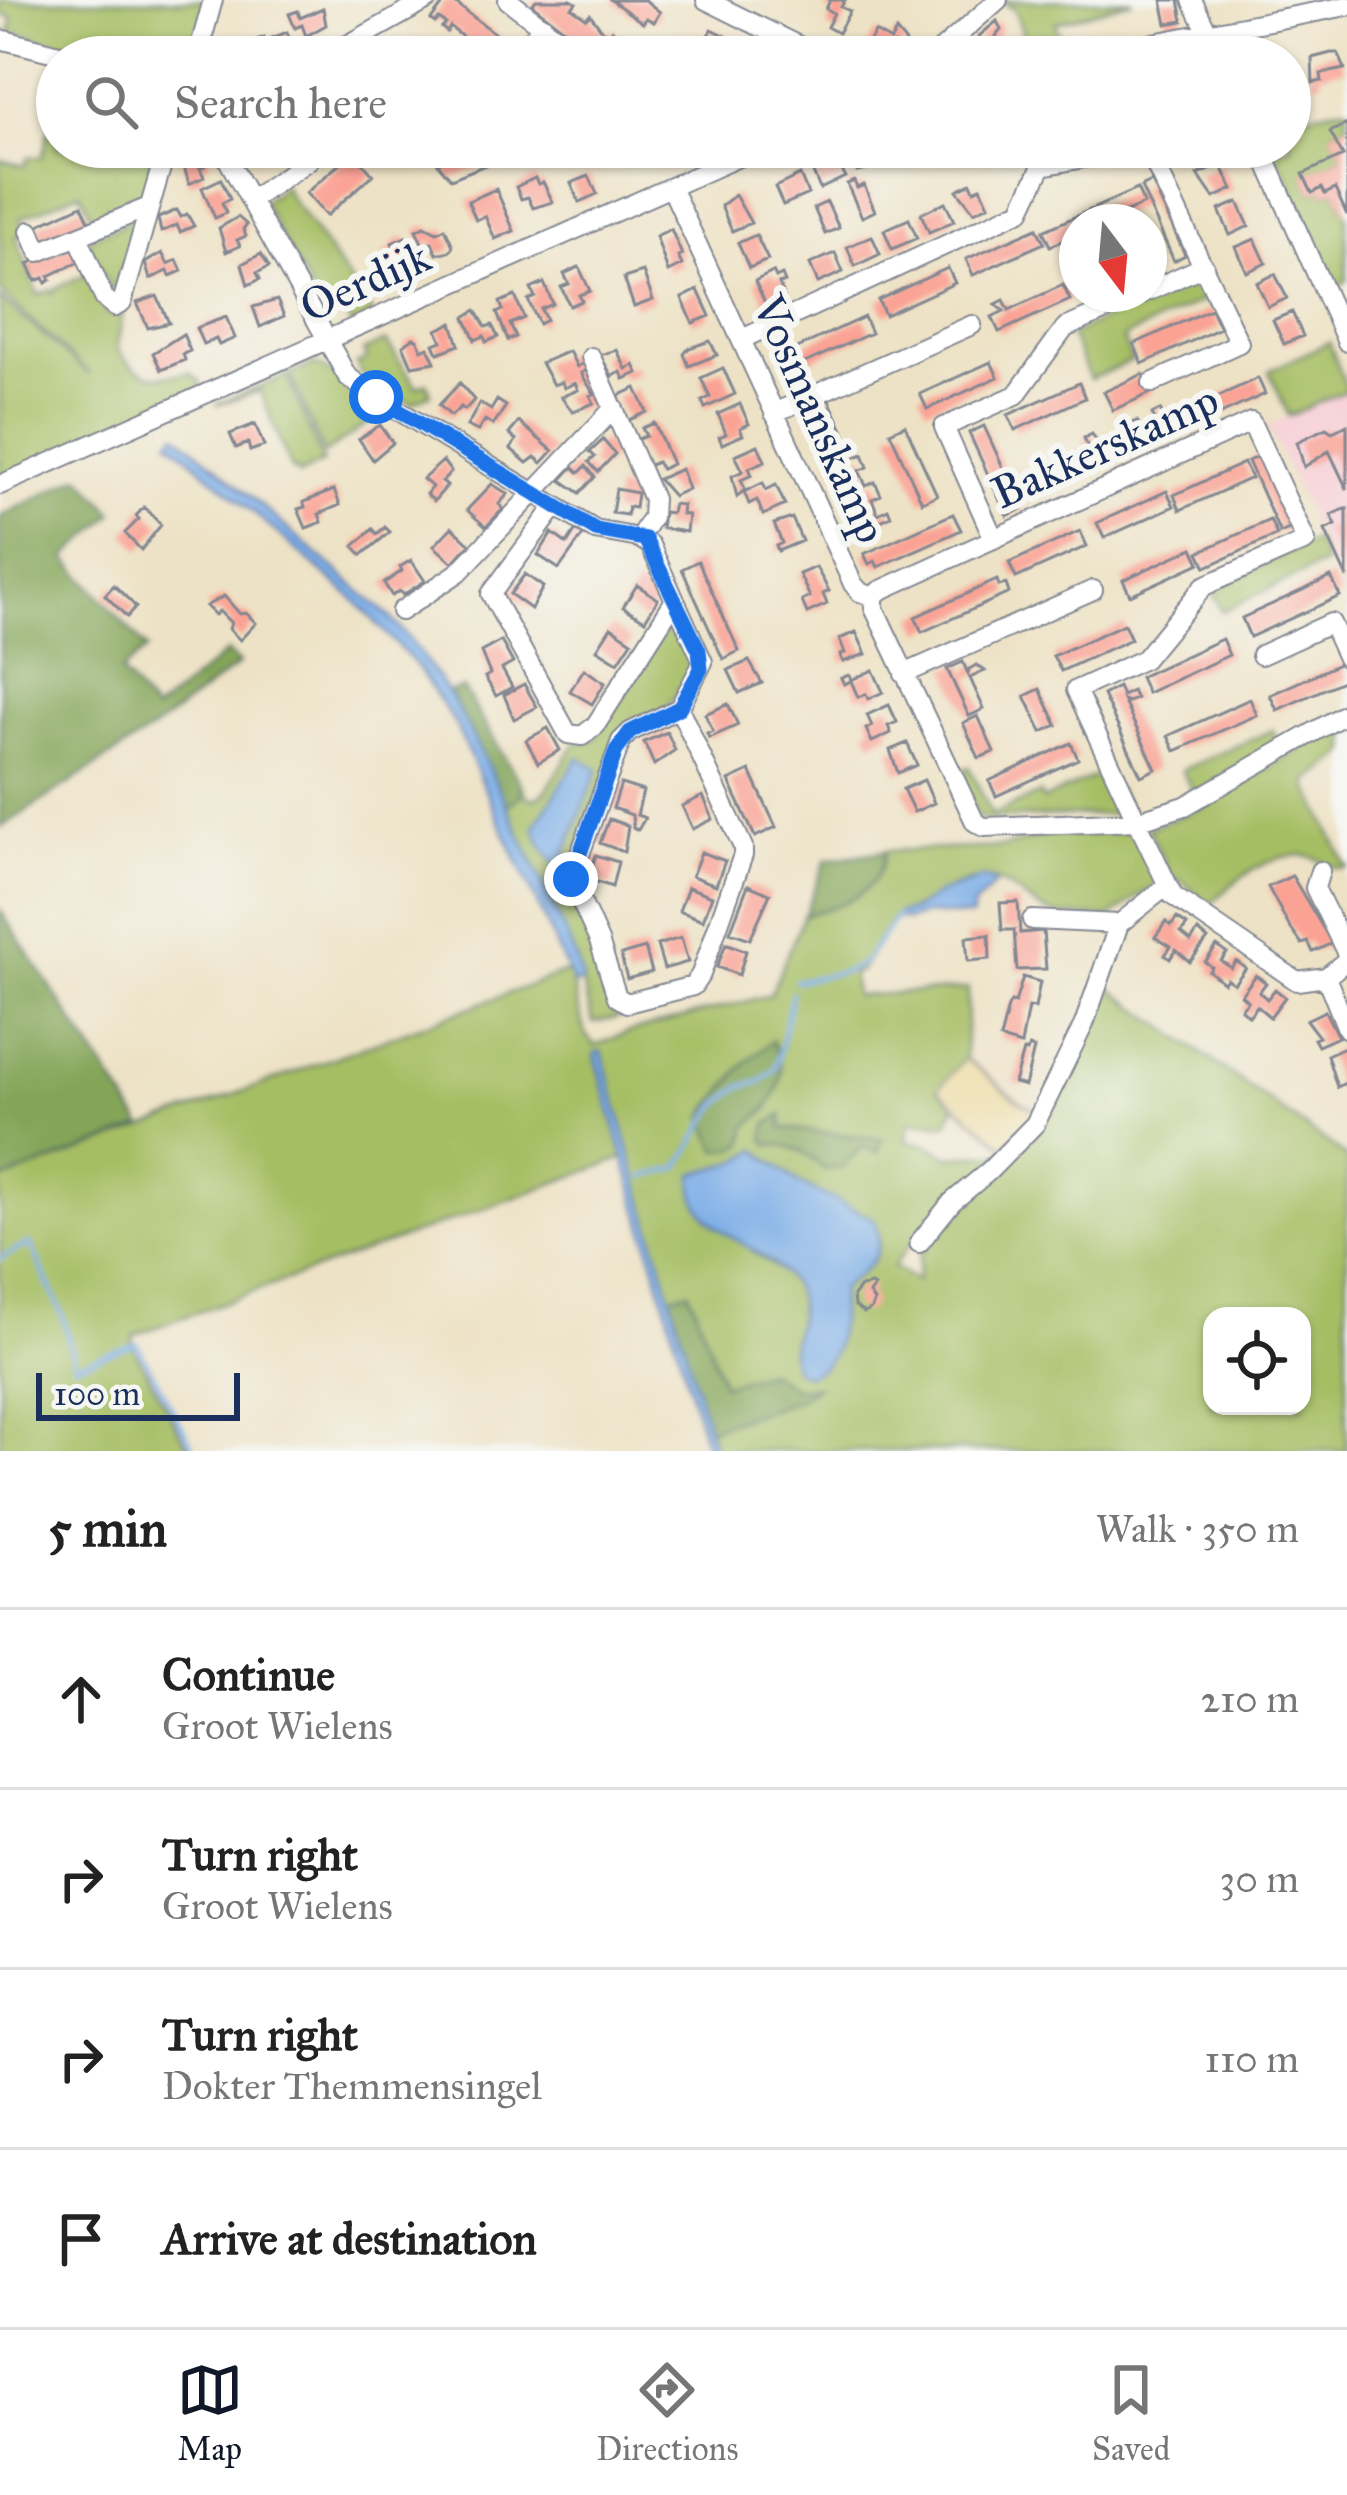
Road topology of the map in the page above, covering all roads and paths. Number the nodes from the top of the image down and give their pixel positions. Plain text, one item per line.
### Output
1 (213, 0) edge
2 (428, 0) edge
3 (508, 0) edge
4 (706, 0) edge
5 (998, 0) edge
6 (1192, 0) edge
7 (1347, 6) edge
8 (543, 26) junction
9 (1209, 33) junction
10 (203, 36) edge
11 (364, 36) edge
12 (534, 36) edge
13 (556, 36) edge
14 (779, 36) edge
15 (957, 36) edge
16 (1193, 36) edge
17 (1210, 36) edge
18 (0, 39) edge
19 (36, 48) edge
20 (161, 168) edge
21 (233, 168) edge
22 (297, 168) edge
23 (714, 168) edge
24 (1035, 168) edge
25 (1155, 168) edge
26 (1270, 168) edge
27 (671, 187) junction
28 (251, 200) junction
29 (149, 207) junction
30 (30, 231) dead end
31 (78, 236) junction
32 (1204, 266) junction
33 (1167, 282) edge
34 (1100, 312) edge
35 (1341, 312) edge
36 (972, 325) dead end
37 (742, 339) junction
38 (326, 340) junction
39 (1347, 342) edge
40 (591, 357) dead end
41 (1152, 383) dead end
42 (614, 409) junction
43 (773, 413) junction
44 (0, 485) edge
45 (533, 492) junction
46 (555, 507) junction
47 (639, 538) junction
48 (994, 539) junction
49 (1093, 590) dead end
50 (874, 597) junction
51 (675, 600) junction
52 (401, 611) dead end
53 (1339, 619) edge
54 (1262, 655) dead end
55 (1347, 658) edge
56 (904, 674) junction
57 (679, 708) junction
58 (1347, 713) edge
59 (1137, 820) junction
60 (1320, 871) dead end
61 (1168, 886) junction
62 (1032, 920) dead end
63 (1119, 924) junction
64 (1347, 957) edge
65 (1326, 977) junction
66 (1347, 1029) edge
67 (919, 1243) dead end

1 - 10 street
2 - 11 street
3 - 8 street
4 - 14 street
5 - 15 street
6 - 9 street
7 - 9 street
8 - 12 street
8 - 13 street
9 - 16 street
9 - 17 street
18 - 19 street
20 - 29 street
21 - 28 street
22 - 28 street
23 - 27 street, Oerdijk
24 - 37 street
25 - 32 street
26 - 35 street
27 - 37 street, Vosmanskamp
27 - 38 street, Oerdijk
28 - 38 street
29 - 31 street
29 - 31 street
30 - 31 street
32 - 33 street
32 - 41 street
34 - 48 street
35 - 39 street
36 - 43 street
37 - 43 street, Vosmanskamp
38 - 44 street, Oerdijk
38 - 45 street
40 - 42 street
42 - 45 street
42 - 47 street
43 - 50 street, Vosmanskamp
45 - 46 street
45 - 52 street
46 - 47 street
46 - 51 street
47 - 51 street
48 - 50 street, Bakkerskamp
48 - 59 street, Bakkerskamp
49 - 56 street
50 - 56 street, Vosmanskamp
51 - 57 street
53 - 54 street
53 - 55 street
56 - 59 street, Vosmanskamp
57 - 57 street
58 - 59 street
59 - 61 street
60 - 64 street
61 - 63 street
61 - 65 street
62 - 63 street
63 - 67 street
64 - 65 street
65 - 66 street

